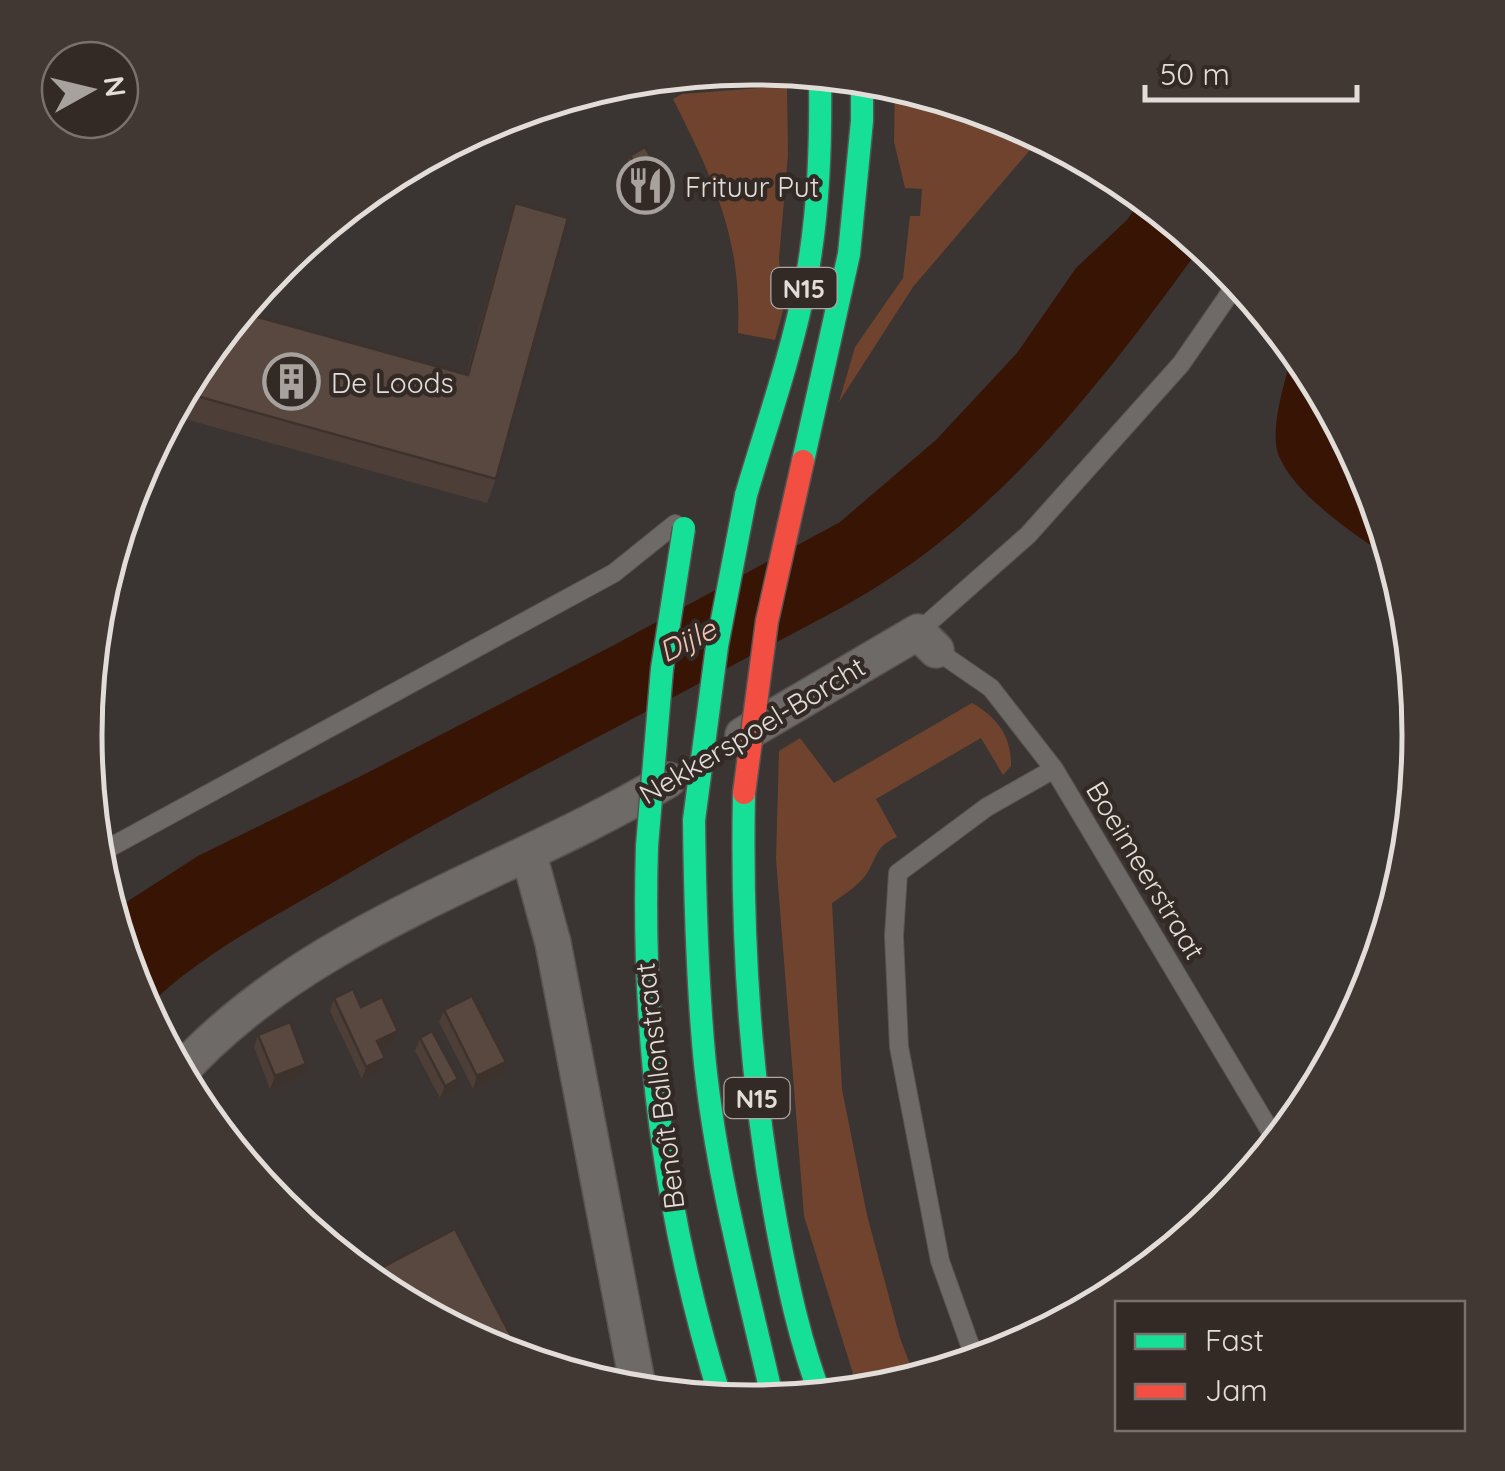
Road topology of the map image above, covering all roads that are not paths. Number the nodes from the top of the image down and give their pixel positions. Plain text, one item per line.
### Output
1 (820, 89) edge
2 (862, 95) edge
3 (1229, 294) edge
4 (686, 522) joint
5 (927, 641) junction
6 (1054, 770) junction
7 (112, 846) edge
8 (528, 855) junction
9 (189, 1062) edge
10 (1270, 1130) edge
11 (971, 1348) edge
12 (636, 1375) edge
13 (815, 1383) edge
14 (716, 1385) edge
15 (769, 1386) edge

1 - 15 main road, N15, bridge
2 - 13 main road, N15, bridge
3 - 5 lane, Nekkerspoel-Borcht
4 - 7 lane
4 - 14 main road, Benoît Ballonstraat, bridge
5 - 6 lane, Boeimeerstraat
5 - 8 street, Nekkerspoel-Borcht
6 - 10 lane, Boeimeerstraat
6 - 11 lane
8 - 9 street, Nekkerspoel-Borcht
8 - 12 street

